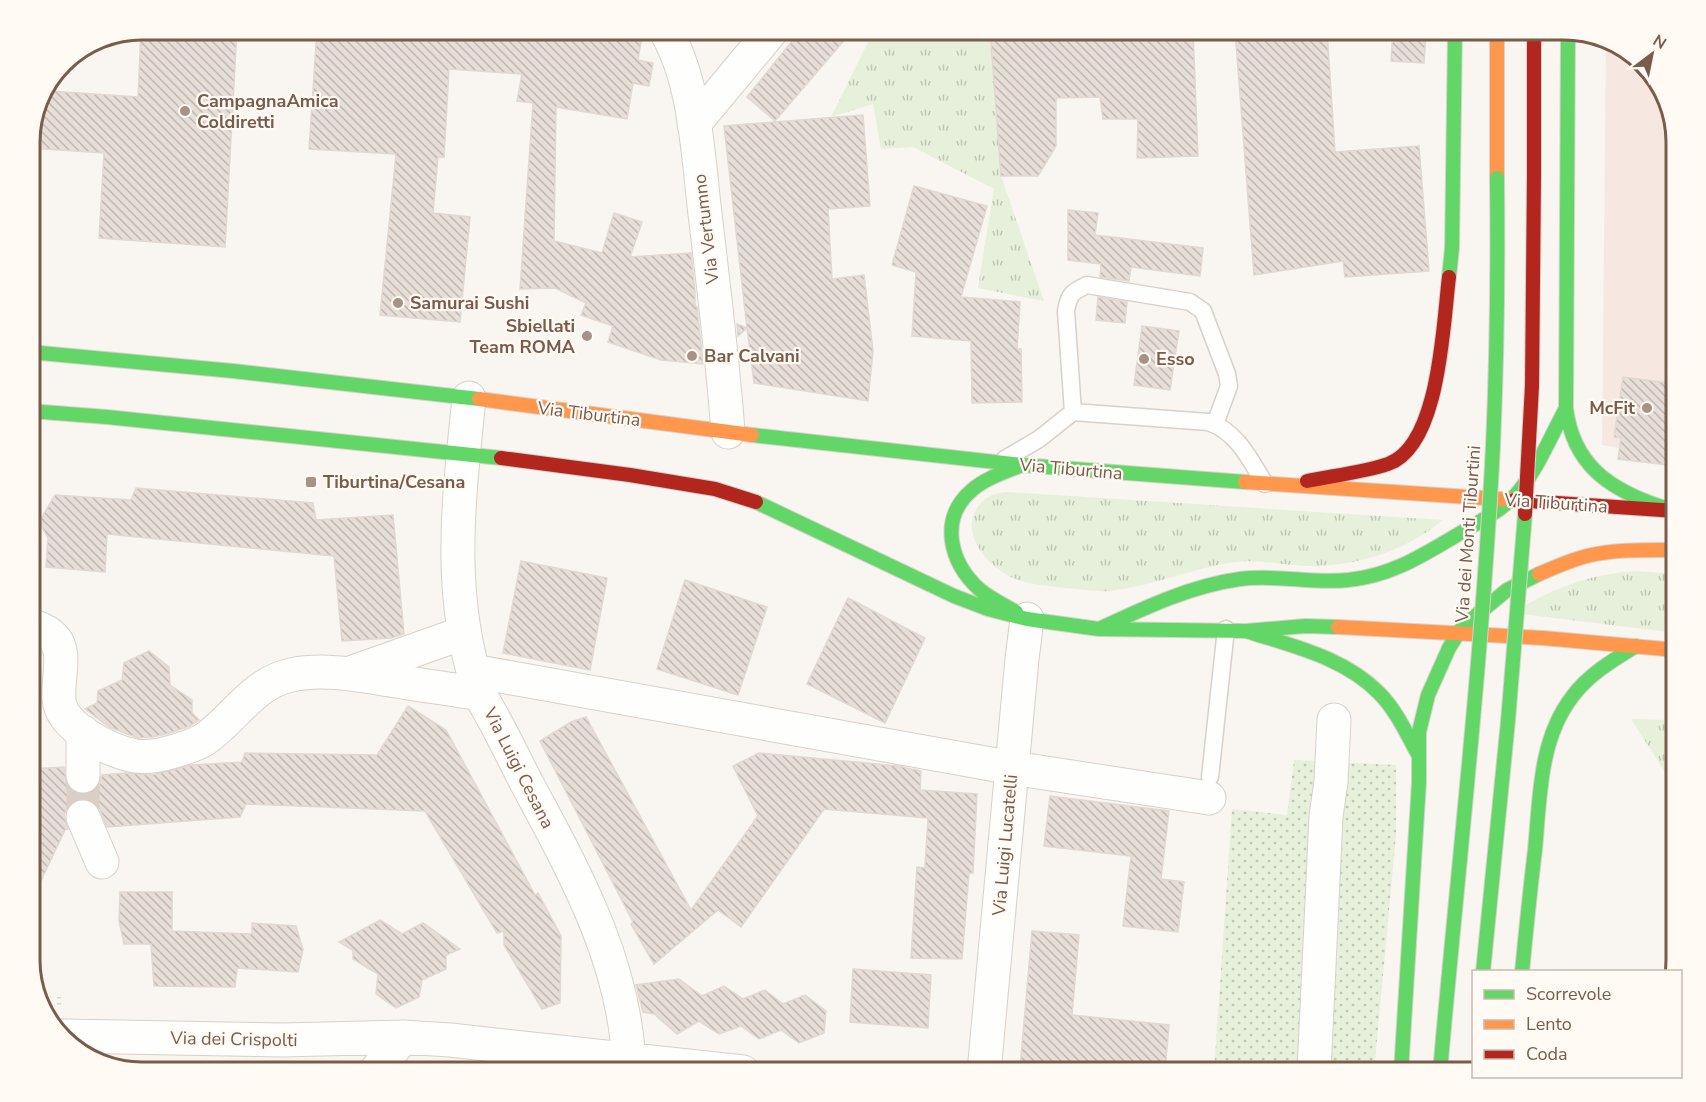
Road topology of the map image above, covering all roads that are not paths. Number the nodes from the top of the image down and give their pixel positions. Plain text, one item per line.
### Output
1 (669, 40) edge
2 (764, 40) edge
3 (1455, 40) edge
4 (1497, 40) edge
5 (1534, 40) edge
6 (1568, 40) edge
7 (694, 124) junction
8 (41, 353) edge
9 (469, 398) junction
10 (1566, 408) junction
11 (41, 412) edge
12 (1073, 412) junction
13 (1215, 424) junction
14 (728, 432) junction
15 (464, 453) junction
16 (999, 463) junction
17 (1022, 465) junction
18 (1265, 484) junction
19 (1285, 484) junction
20 (1510, 501) junction
21 (1666, 507) edge
22 (1666, 509) edge
23 (1666, 550) edge
24 (1027, 619) junction
25 (1099, 628) junction
26 (1226, 629) junction
27 (41, 630) edge
28 (1246, 631) junction
29 (463, 633) junction
30 (1458, 634) junction
31 (1636, 646) junction
32 (1666, 649) edge
33 (349, 674) junction
34 (477, 682) junction
35 (1334, 720) dead end
36 (83, 732) junction
37 (1419, 756) junction
38 (1013, 768) junction
39 (83, 776) tunnel mouth
40 (1210, 788) joint
41 (83, 817) tunnel mouth
42 (102, 862) dead end
43 (1483, 970) edge
44 (1522, 970) edge
45 (75, 1036) edge
46 (403, 1037) junction
47 (384, 1061) edge
48 (595, 1061) edge
49 (629, 1061) edge
50 (985, 1061) edge
51 (1315, 1061) edge
52 (1402, 1061) edge
53 (1441, 1061) edge

1 - 7 street, Via Vertumno
2 - 7 street
3 - 19 main road
4 - 53 main road, Via dei Monti Tiburtini, bridge
5 - 43 main road, bridge
6 - 10 main road
7 - 14 street, Via Vertumno
8 - 9 main road, Via Tiburtina
9 - 14 main road, Via Tiburtina
9 - 15 street
10 - 20 main road
10 - 21 main road
11 - 15 main road
12 - 13 lane
12 - 13 lane
12 - 16 lane
13 - 18 lane
14 - 16 main road, Via Tiburtina
15 - 24 main road
15 - 29 street, Via Luigi Cesana
16 - 17 main road, Via Tiburtina
17 - 18 main road, Via Tiburtina
17 - 24 main road
18 - 19 main road, Via Tiburtina
19 - 20 main road, Via Tiburtina
20 - 22 main road, Via Tiburtina
20 - 25 main road
23 - 30 main road
24 - 25 main road
24 - 38 street, Via Luigi Lucatelli
25 - 26 main road
26 - 28 main road
26 - 40 lane
27 - 36 street
28 - 30 main road
28 - 37 main road
29 - 33 street
29 - 34 street, Via Luigi Cesana
30 - 31 main road
30 - 37 main road
31 - 32 main road
31 - 44 main road
33 - 34 street
33 - 36 street
34 - 38 street
34 - 49 street, Via Luigi Cesana
35 - 51 street
36 - 39 street
37 - 52 main road
38 - 40 street
38 - 50 street, Via Luigi Lucatelli
41 - 42 street
45 - 46 street, Via dei Crispolti
46 - 47 street
46 - 48 street, Via dei Crispolti

